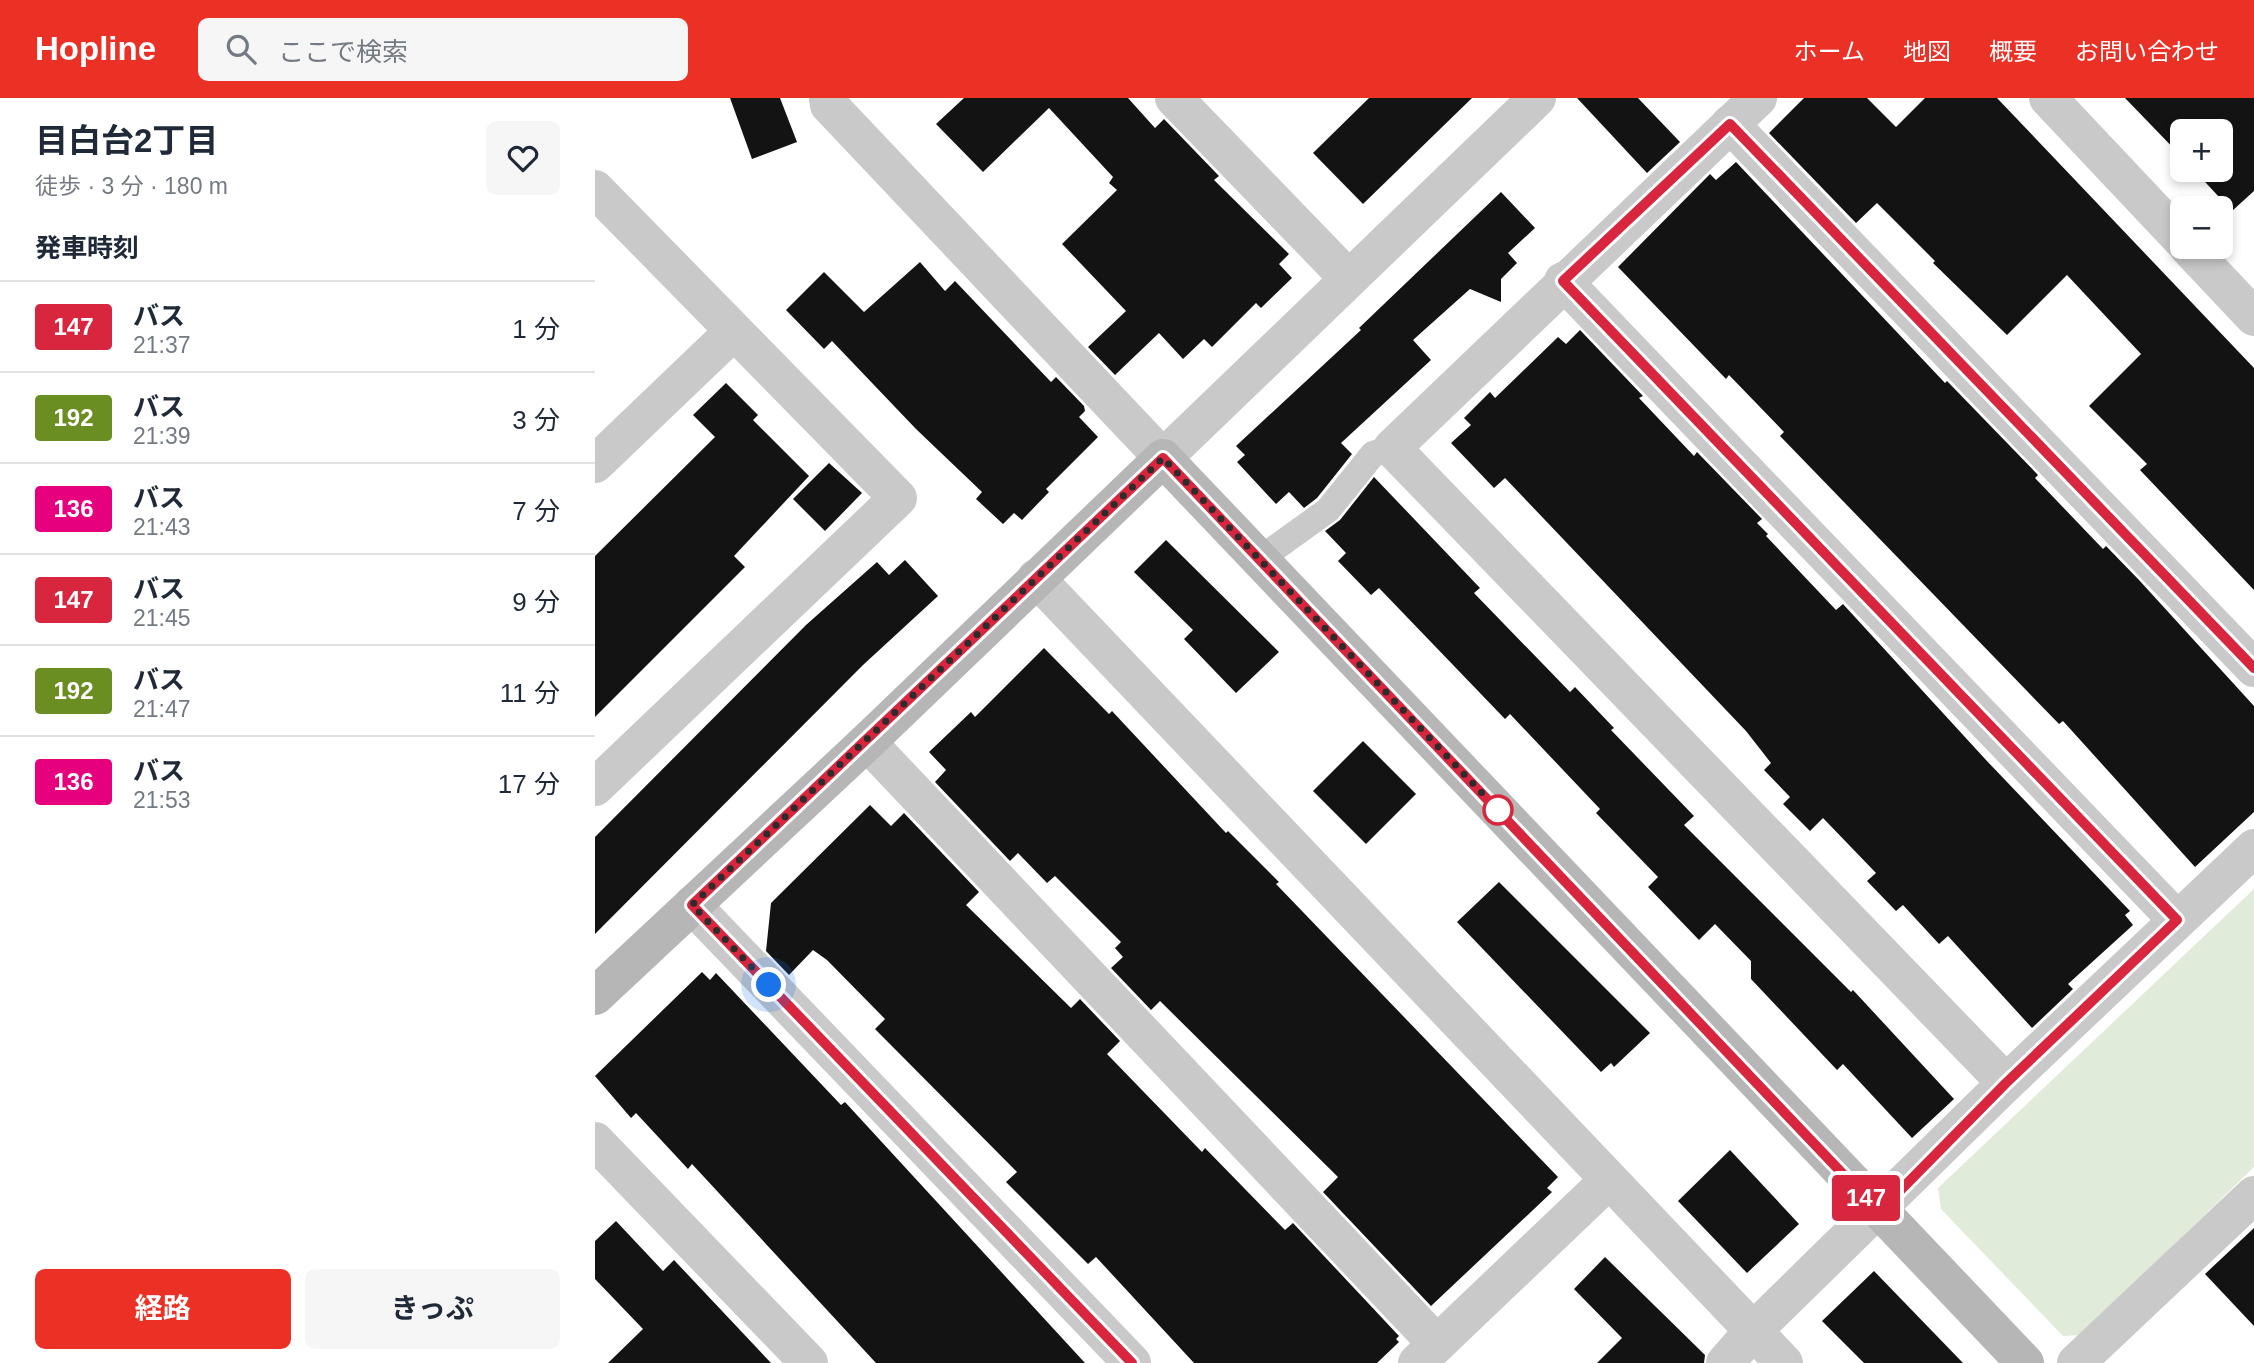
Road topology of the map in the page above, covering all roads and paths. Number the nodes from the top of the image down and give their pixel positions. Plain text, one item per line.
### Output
1 (828, 98) edge
2 (1537, 98) edge
3 (1758, 98) edge
4 (2048, 98) edge
5 (1190, 103) edge
6 (1730, 124) junction
7 (595, 189) edge
8 (2170, 227) edge
9 (2199, 259) edge
10 (1348, 278) junction
11 (1563, 281) junction
12 (2254, 317) edge
13 (733, 332) junction
14 (1392, 448) junction
15 (1163, 458) junction
16 (595, 464) edge
17 (1260, 559) junction
18 (1036, 578) junction
19 (2254, 668) edge
20 (867, 742) junction
21 (595, 787) edge
22 (2254, 848) edge
23 (692, 905) junction
24 (2177, 920) junction
25 (595, 996) edge
26 (2006, 1083) junction
27 (595, 1141) edge
28 (1609, 1180) junction
29 (2254, 1195) edge
30 (1879, 1212) junction
31 (1753, 1331) junction
32 (1427, 1354) edge
33 (809, 1363) edge
34 (1132, 1363) edge
35 (1725, 1363) edge
36 (1784, 1363) edge
37 (2025, 1363) edge
38 (2076, 1363) edge

1 - 15 street
2 - 10 street
3 - 6 street
4 - 8 street
5 - 10 street
6 - 11 street
6 - 19 street
7 - 13 street
9 - 12 street
10 - 15 street
11 - 14 street
11 - 24 street
13 - 16 street
13 - 21 street
14 - 17 lane
14 - 26 street
15 - 17 street
15 - 18 street
17 - 30 street
18 - 20 street
18 - 28 street
20 - 23 street
20 - 32 street
22 - 24 street
23 - 25 street
23 - 34 street
24 - 26 street
26 - 30 street
27 - 33 street
28 - 31 street
28 - 32 street
29 - 38 street
30 - 31 street
30 - 37 street
31 - 35 street
31 - 36 street

